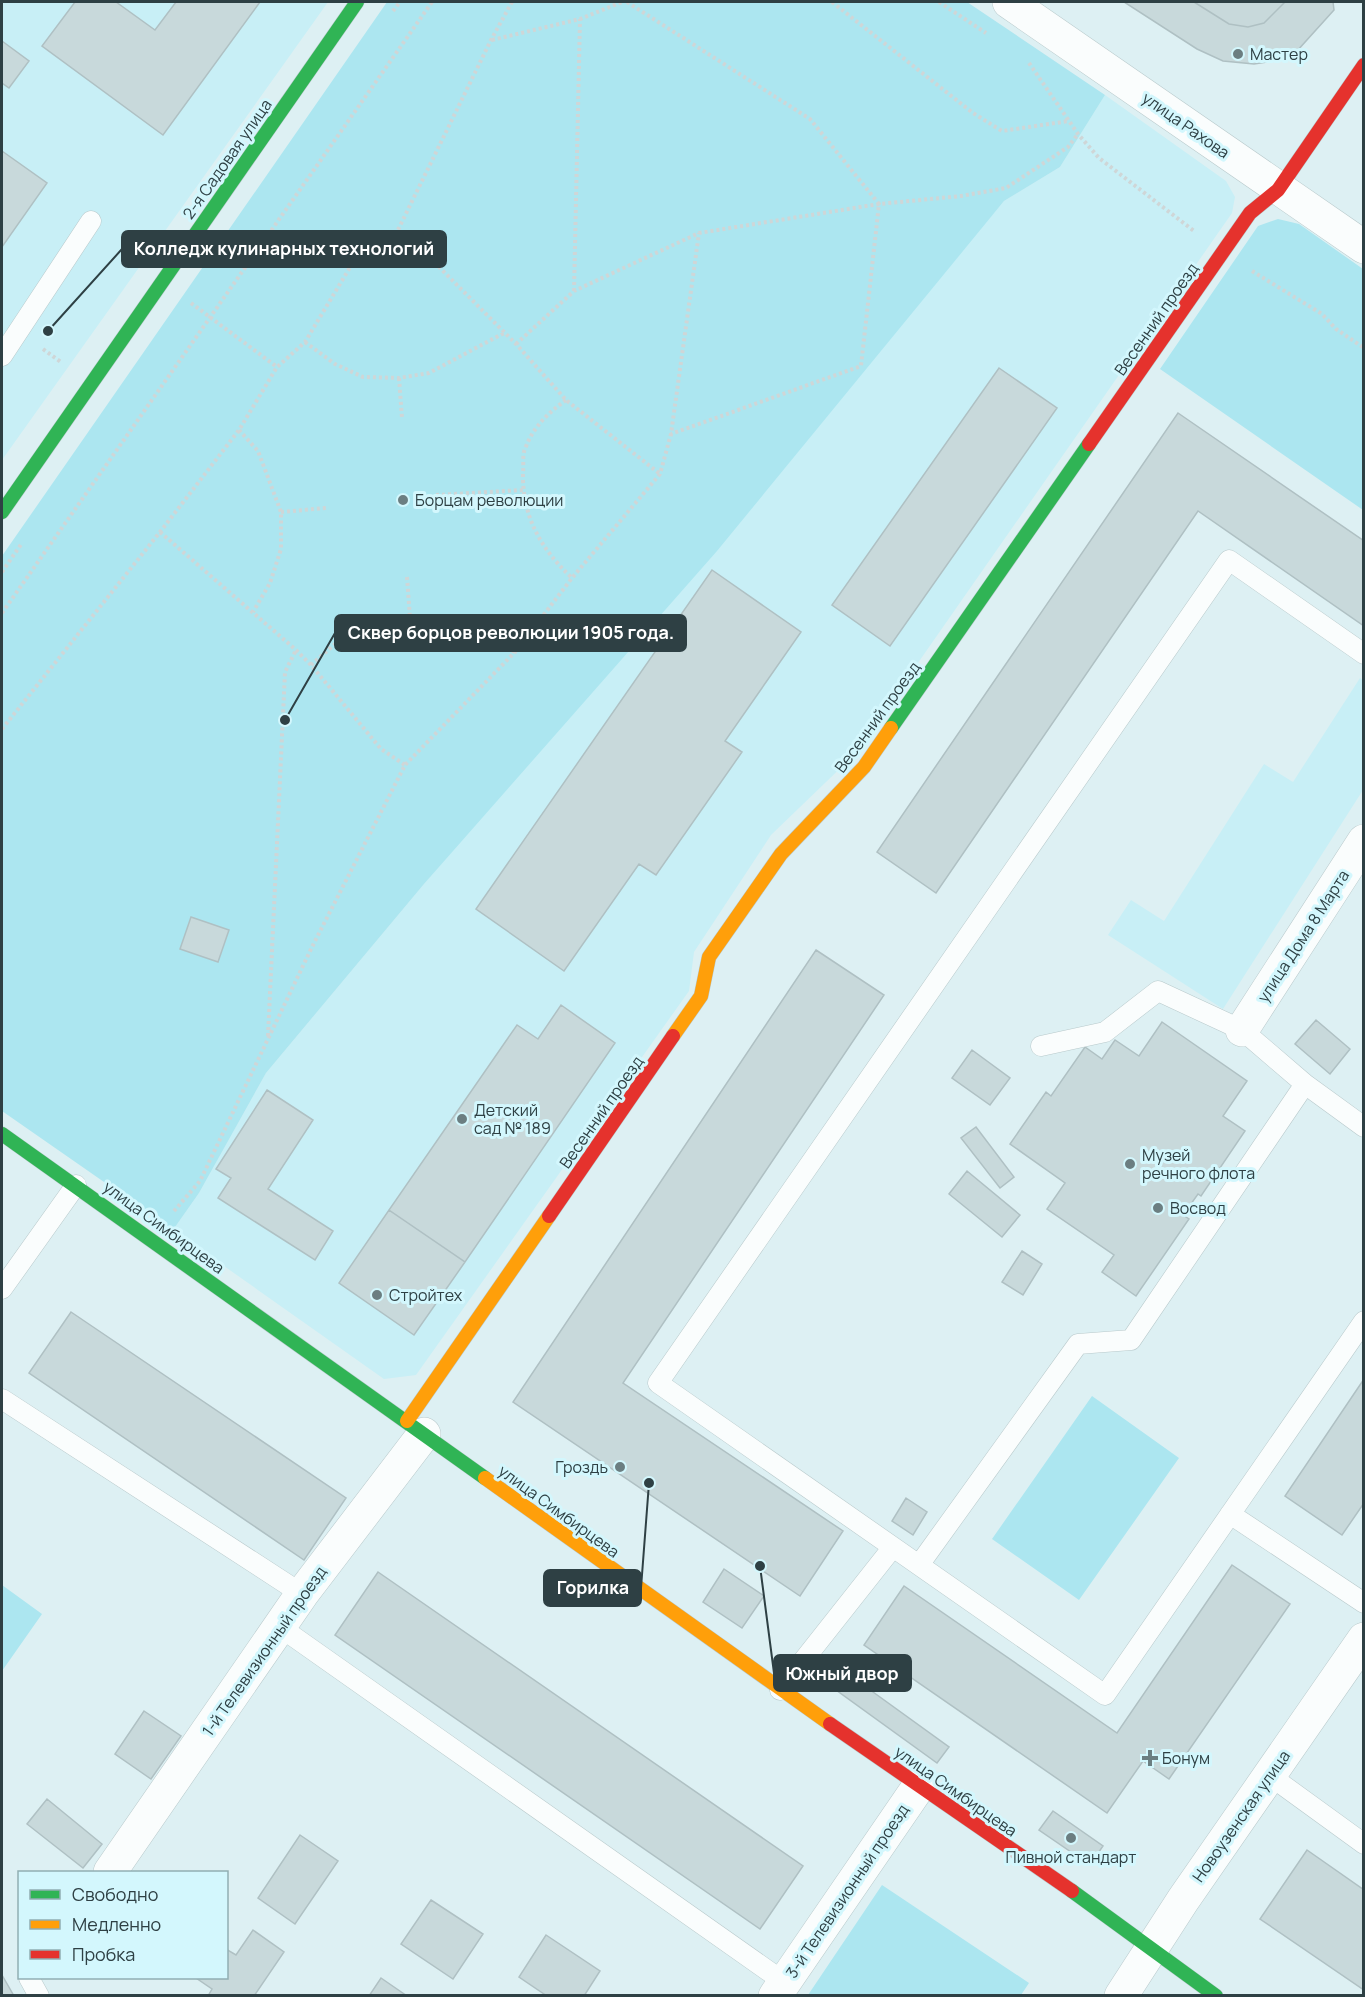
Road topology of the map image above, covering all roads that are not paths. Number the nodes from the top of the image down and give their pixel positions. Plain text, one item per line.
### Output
1 (357, 2) edge
2 (1009, 2) edge
3 (1364, 65) edge
4 (1278, 190) junction
5 (91, 222) dead end
6 (1364, 247) edge
7 (2, 356) edge
8 (3, 505) edge
9 (1364, 654) edge
10 (1364, 841) edge
11 (1242, 1030) junction
12 (1041, 1046) dead end
13 (1305, 1084) junction
14 (1364, 1127) edge
15 (2, 1134) edge
16 (76, 1185) junction
17 (2, 1289) edge
18 (1364, 1321) edge
19 (2, 1399) edge
20 (415, 1428) junction
21 (1230, 1514) junction
22 (892, 1547) junction
23 (919, 1565) junction
24 (302, 1594) junction
25 (1364, 1603) edge
26 (280, 1627) junction
27 (1364, 1639) edge
28 (780, 1690) junction
29 (1269, 1775) junction
30 (919, 1786) junction
31 (1364, 1844) edge
32 (111, 1871) edge
33 (1151, 1948) junction
34 (30, 1979) edge
35 (780, 1989) edge
36 (39, 1995) edge
37 (1121, 1995) edge
38 (1216, 1995) edge

1 - 8 street, 2-я Садовая улица
2 - 4 street, улица Рахова
3 - 4 street, Весенний проезд
4 - 6 street, улица Рахова
4 - 20 street, Весенний проезд
5 - 7 lane
9 - 22 lane
10 - 11 street, улица Дома 8 Марта
11 - 12 lane
11 - 13 lane
13 - 14 lane
13 - 23 lane
15 - 16 street, улица Симбирцева
16 - 17 lane
16 - 20 street, улица Симбирцева
18 - 21 lane
19 - 24 lane
20 - 24 street, 1-й Телевизионный проезд
20 - 28 street, улица Симбирцева
21 - 23 lane
21 - 25 lane
22 - 23 lane
22 - 28 lane
24 - 26 street, 1-й Телевизионный проезд
26 - 32 street, 1-й Телевизионный проезд
26 - 35 lane
27 - 29 street, Новоузенская улица
28 - 30 street, улица Симбирцева
29 - 31 lane
29 - 33 street, Новоузенская улица
30 - 33 street, улица Симбирцева
30 - 35 street, 3-й Телевизионный проезд
33 - 37 street, Новоузенская улица
33 - 38 street, улица Симбирцева
34 - 36 lane

